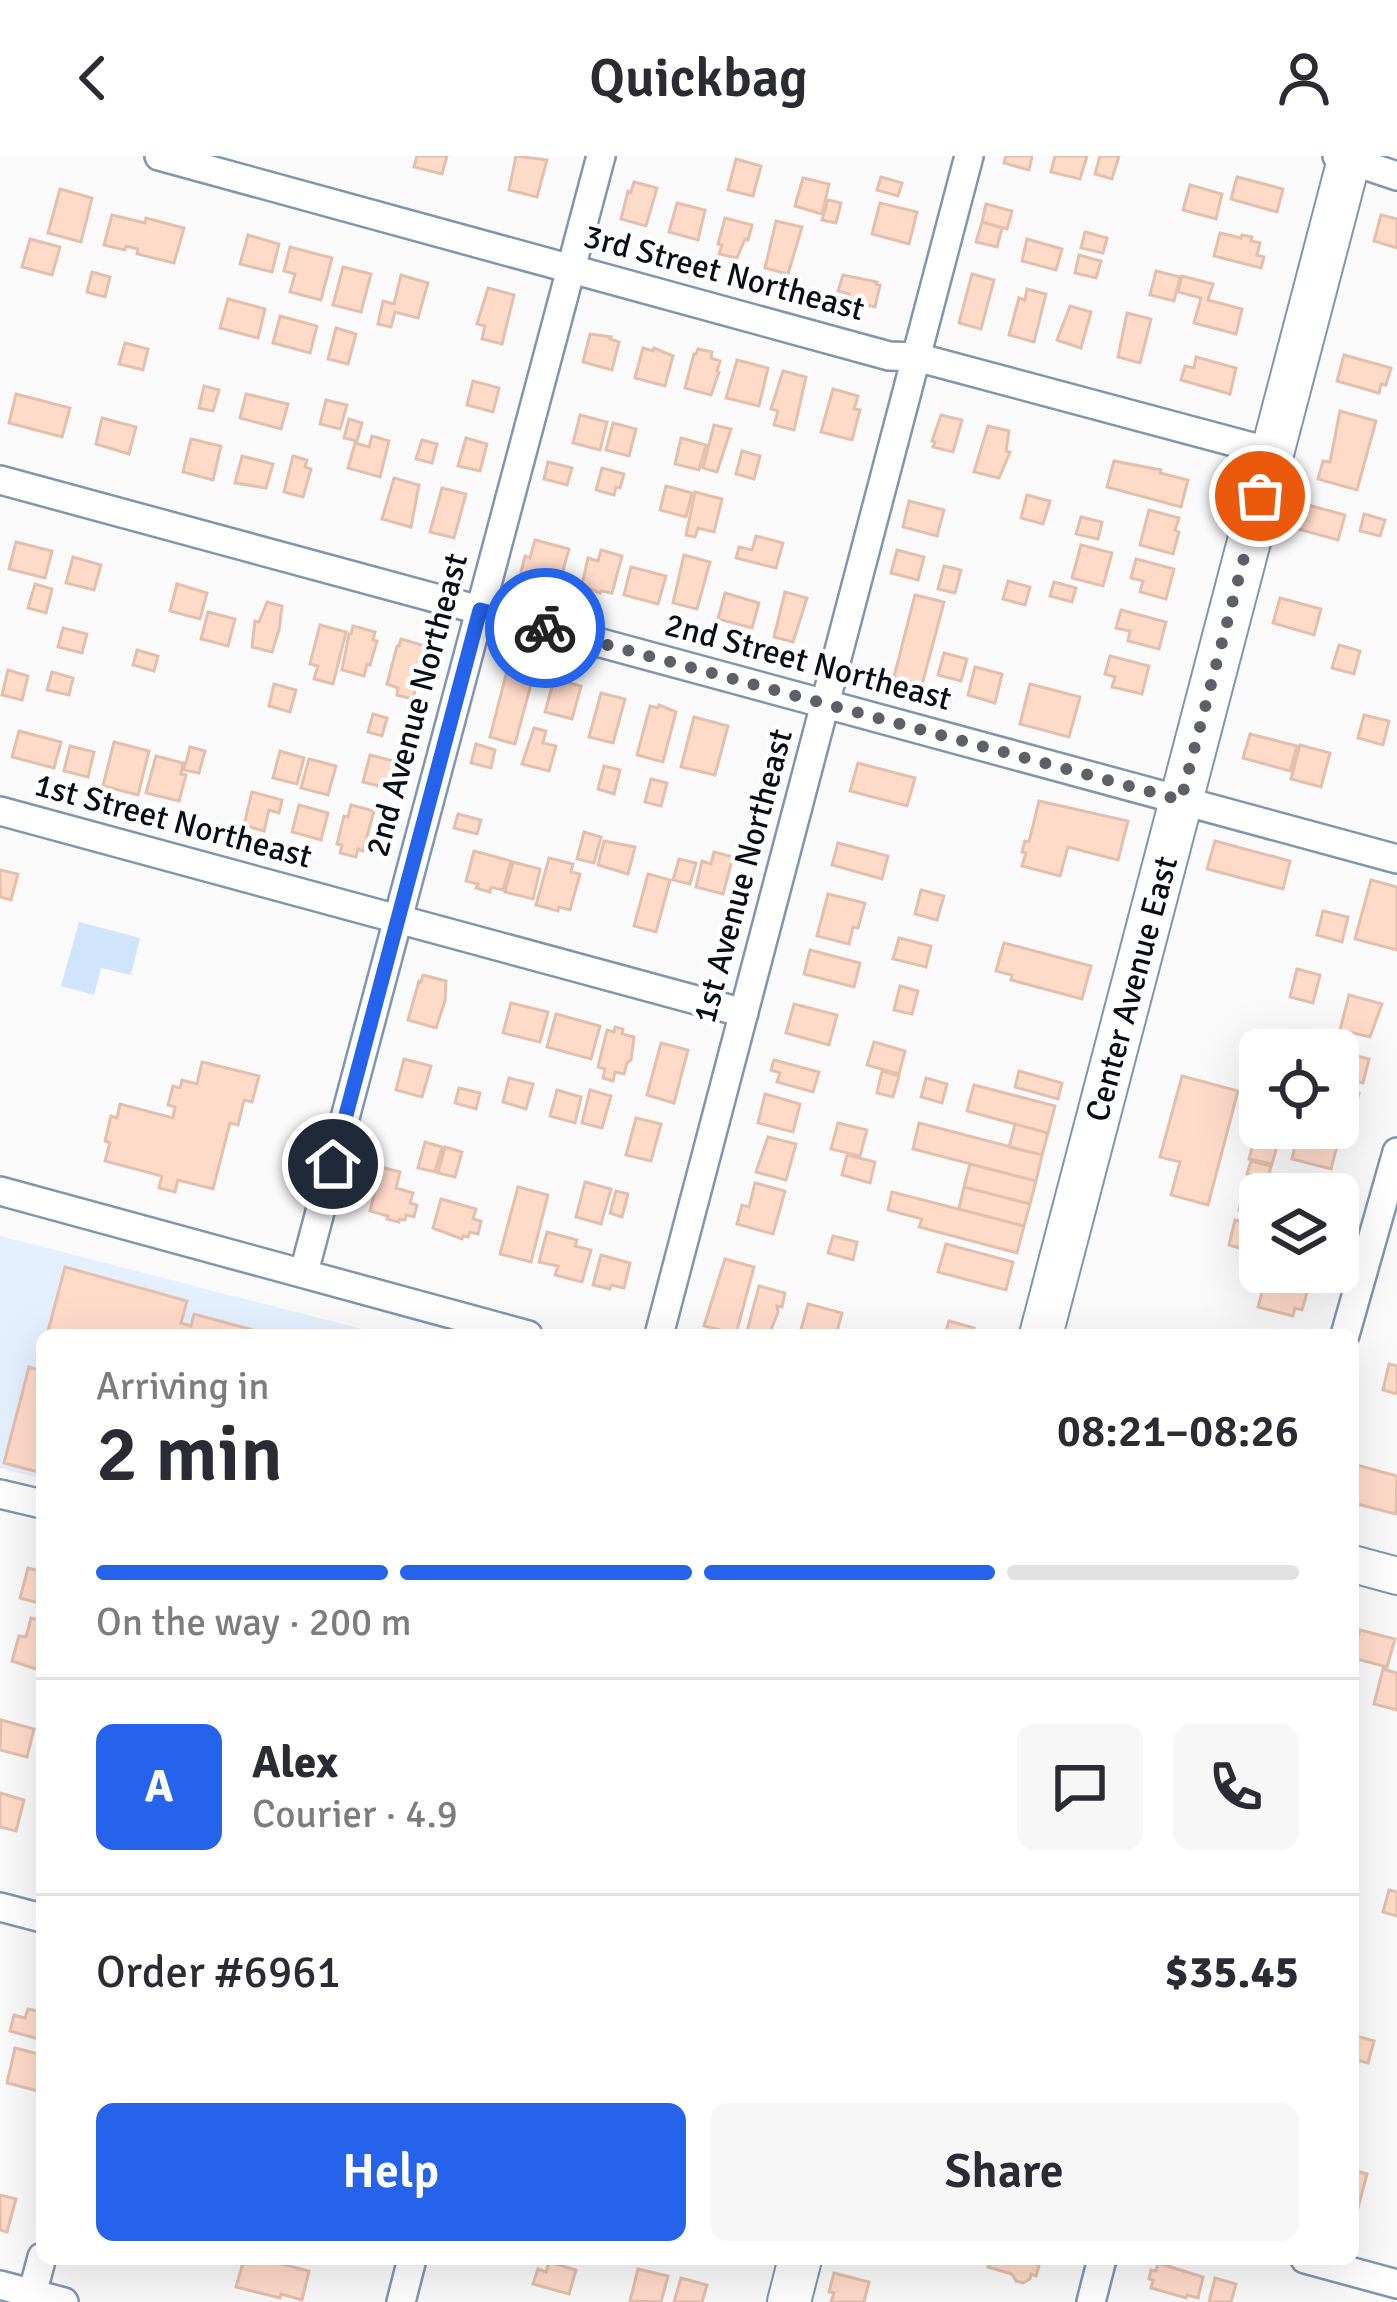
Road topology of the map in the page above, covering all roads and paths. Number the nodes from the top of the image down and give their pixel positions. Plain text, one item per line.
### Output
1 (159, 156) edge
2 (601, 156) edge
3 (969, 156) edge
4 (1345, 158) edge
5 (1397, 176) edge
6 (571, 268) junction
7 (916, 357) junction
8 (1271, 452) junction
9 (0, 479) edge
10 (480, 610) junction
11 (825, 704) junction
12 (1181, 800) junction
13 (0, 811) edge
14 (1397, 859) edge
15 (398, 919) junction
16 (744, 1013) junction
17 (1397, 1152) edge
18 (0, 1191) edge
19 (304, 1272) junction
20 (507, 1329) edge
21 (661, 1329) edge
22 (1043, 1329) edge
23 (1348, 1329) edge
24 (0, 1494) edge
25 (36, 1503) edge
26 (1359, 1566) edge
27 (1397, 1576) edge
28 (0, 1906) edge
29 (36, 1916) edge
30 (40, 2265) edge
31 (410, 2265) edge
32 (798, 2265) edge
33 (1100, 2265) edge
34 (1327, 2265) edge
35 (1397, 2284) edge
36 (0, 2285) edge
37 (31, 2298) edge
38 (64, 2302) edge
39 (401, 2302) edge
40 (788, 2302) edge
41 (1091, 2302) edge

1 - 6 street, 3rd Street Northeast
2 - 6 street, 2nd Avenue Northeast
3 - 7 street, 1st Avenue Northeast
4 - 5 street
4 - 8 main road, Center Avenue East
6 - 7 street, 3rd Street Northeast
6 - 10 street, 2nd Avenue Northeast
7 - 8 street, 3rd Street Northeast
7 - 11 street, 1st Avenue Northeast
8 - 12 main road, Center Avenue East
9 - 10 street, 2nd Street Northeast
10 - 11 street, 2nd Street Northeast
10 - 15 street, 2nd Avenue Northeast
11 - 12 street, 2nd Street Northeast
11 - 16 street, 1st Avenue Northeast
12 - 14 street, 2nd Street Northeast
12 - 22 main road, Center Avenue East
13 - 15 street, 1st Street Northeast
15 - 16 street, 1st Street Northeast
15 - 19 street, 2nd Avenue Northeast
16 - 21 street, 1st Avenue Northeast
17 - 23 street
18 - 19 street
19 - 20 street
24 - 25 street
26 - 27 street
28 - 29 street
30 - 37 street
31 - 39 street
32 - 40 main road
33 - 41 street
34 - 35 street
36 - 37 street
37 - 38 street

